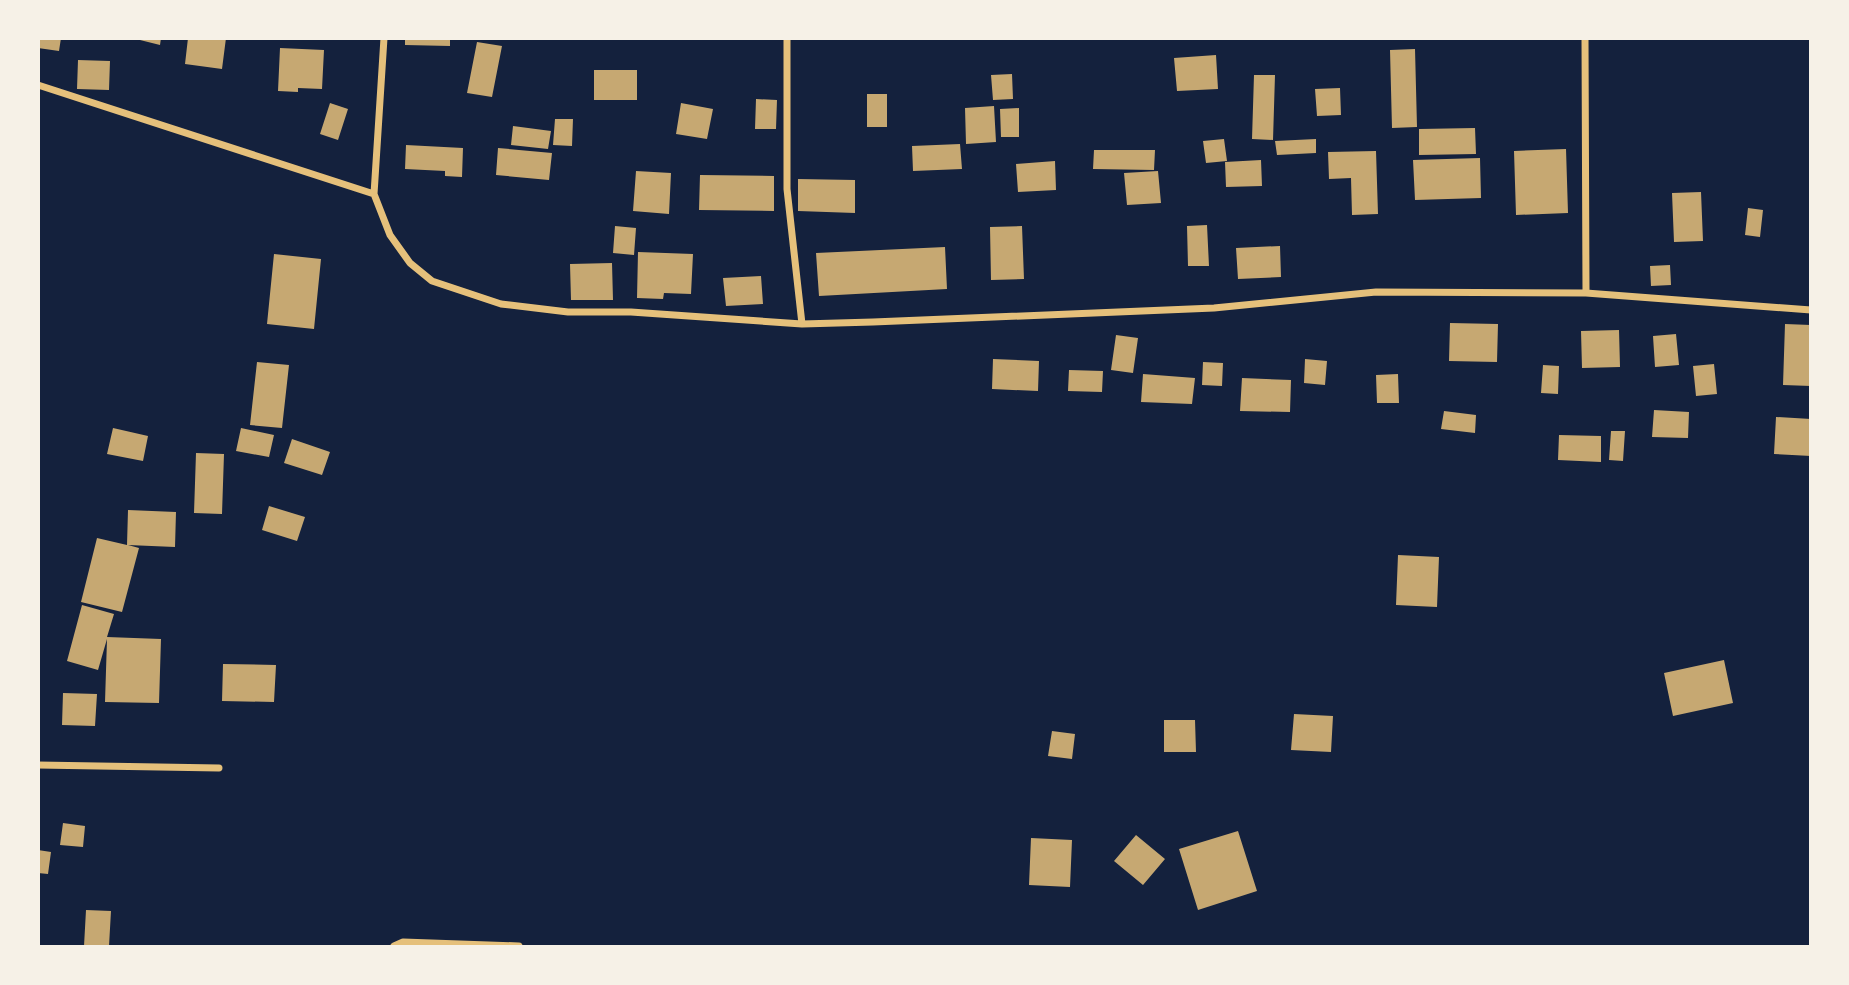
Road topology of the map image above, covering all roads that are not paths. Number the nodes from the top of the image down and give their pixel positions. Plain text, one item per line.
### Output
1 (384, 38) edge
2 (787, 38) edge
3 (1585, 38) edge
4 (38, 85) edge
5 (374, 194) junction
6 (1586, 293) junction
7 (1811, 310) edge
8 (802, 324) junction
9 (38, 765) edge
10 (219, 768) dead end
11 (394, 947) edge
12 (519, 947) edge

1 - 5 street
2 - 8 street
3 - 6 street
4 - 5 street
5 - 8 street
6 - 7 street
6 - 8 street
9 - 10 street
11 - 12 street

